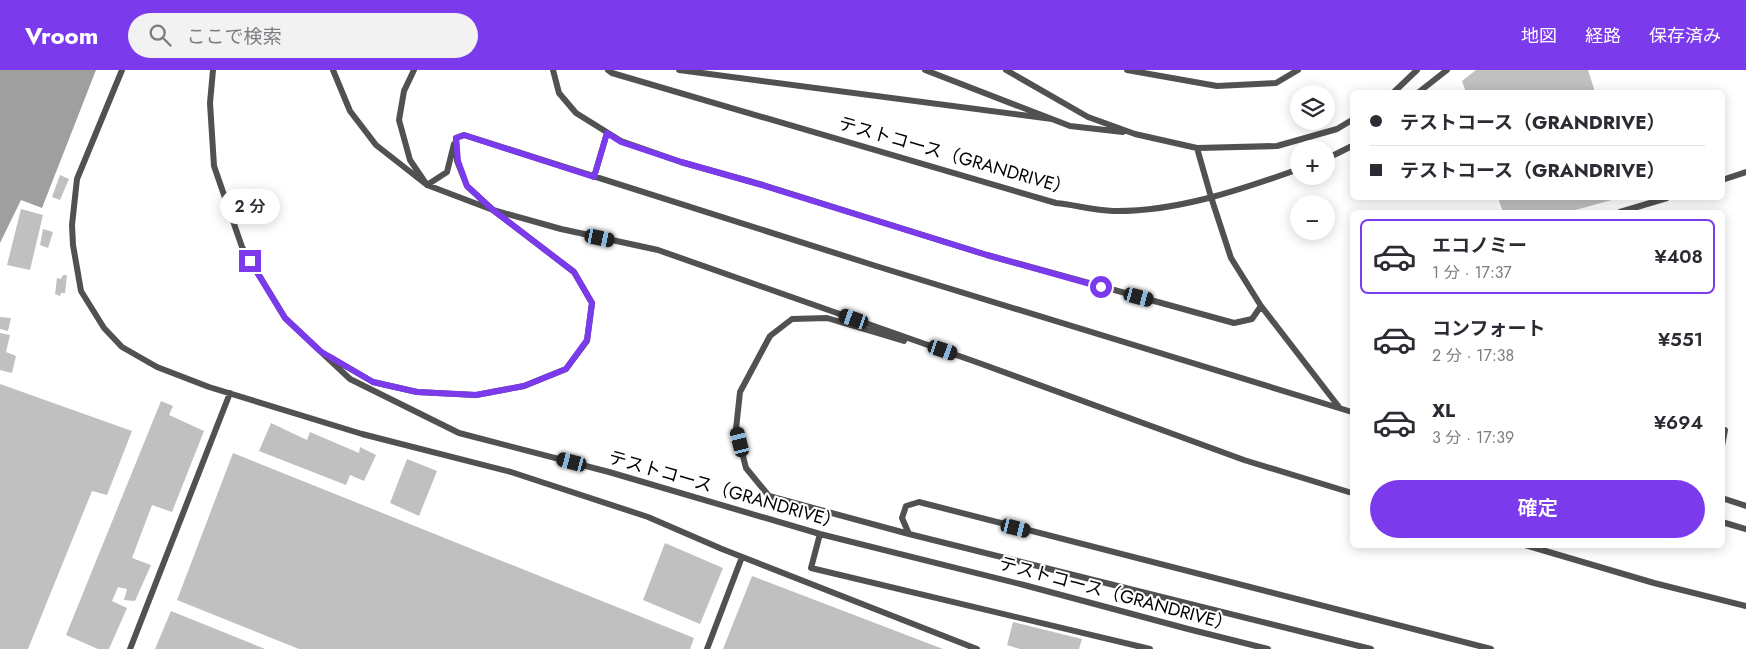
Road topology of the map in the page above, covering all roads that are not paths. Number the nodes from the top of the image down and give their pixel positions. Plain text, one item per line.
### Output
1 (122, 70) edge
2 (213, 70) edge
3 (333, 70) edge
4 (414, 70) edge
5 (553, 70) edge
6 (608, 70) edge
7 (679, 70) edge
8 (925, 70) edge
9 (1006, 70) edge
10 (1127, 70) edge
11 (1298, 70) edge
12 (1417, 70) edge
13 (1448, 70) edge
14 (1396, 90) edge
15 (1422, 90) edge
16 (1052, 119) junction
17 (1350, 121) edge
18 (607, 133) junction
19 (1135, 134) junction
20 (456, 138) junction
21 (1350, 147) edge
22 (1197, 148) junction
23 (1335, 156) edge
24 (1290, 172) edge
25 (1746, 172) edge
26 (594, 177) junction
27 (1725, 179) edge
28 (427, 185) junction
29 (1211, 197) junction
30 (1660, 200) edge
31 (493, 210) junction
32 (1627, 210) edge
33 (1261, 306) junction
34 (320, 351) junction
35 (979, 363) junction
36 (230, 393) junction
37 (1339, 408) junction
38 (1350, 411) edge
39 (1350, 492) edge
40 (1725, 499) edge
41 (1746, 506) edge
42 (1725, 523) edge
43 (1746, 529) edge
44 (820, 534) junction
45 (909, 534) junction
46 (1535, 548) edge
47 (742, 557) junction
48 (1746, 606) edge
49 (130, 649) edge
50 (707, 649) edge
51 (978, 649) edge
52 (1150, 649) edge
53 (1268, 649) edge
54 (1371, 649) edge
55 (1491, 649) edge

1 - 36 lane
2 - 34 lane, テストコース（GRANDRIVE）
3 - 28 lane
4 - 28 lane
5 - 18 lane
6 - 29 lane, テストコース（GRANDRIVE）
7 - 16 lane, テストコース（GRANDRIVE）
8 - 16 lane
9 - 19 lane
10 - 11 lane
12 - 14 lane
13 - 15 lane
16 - 19 lane
17 - 22 lane
18 - 26 lane
18 - 33 lane
19 - 22 lane
20 - 26 lane
20 - 28 lane
20 - 31 lane
21 - 23 lane
22 - 29 lane
24 - 29 lane, テストコース（GRANDRIVE）
25 - 27 lane
26 - 37 lane
28 - 31 lane
29 - 33 lane
30 - 32 lane
31 - 34 lane
31 - 35 lane
33 - 37 lane
34 - 44 lane, テストコース（GRANDRIVE）
35 - 39 lane
35 - 45 lane
36 - 47 lane
36 - 49 lane
37 - 38 lane
40 - 41 lane
42 - 43 lane
44 - 52 lane
44 - 53 lane, テストコース（GRANDRIVE）
45 - 54 lane
45 - 55 lane
46 - 48 lane
47 - 50 lane
47 - 51 lane

